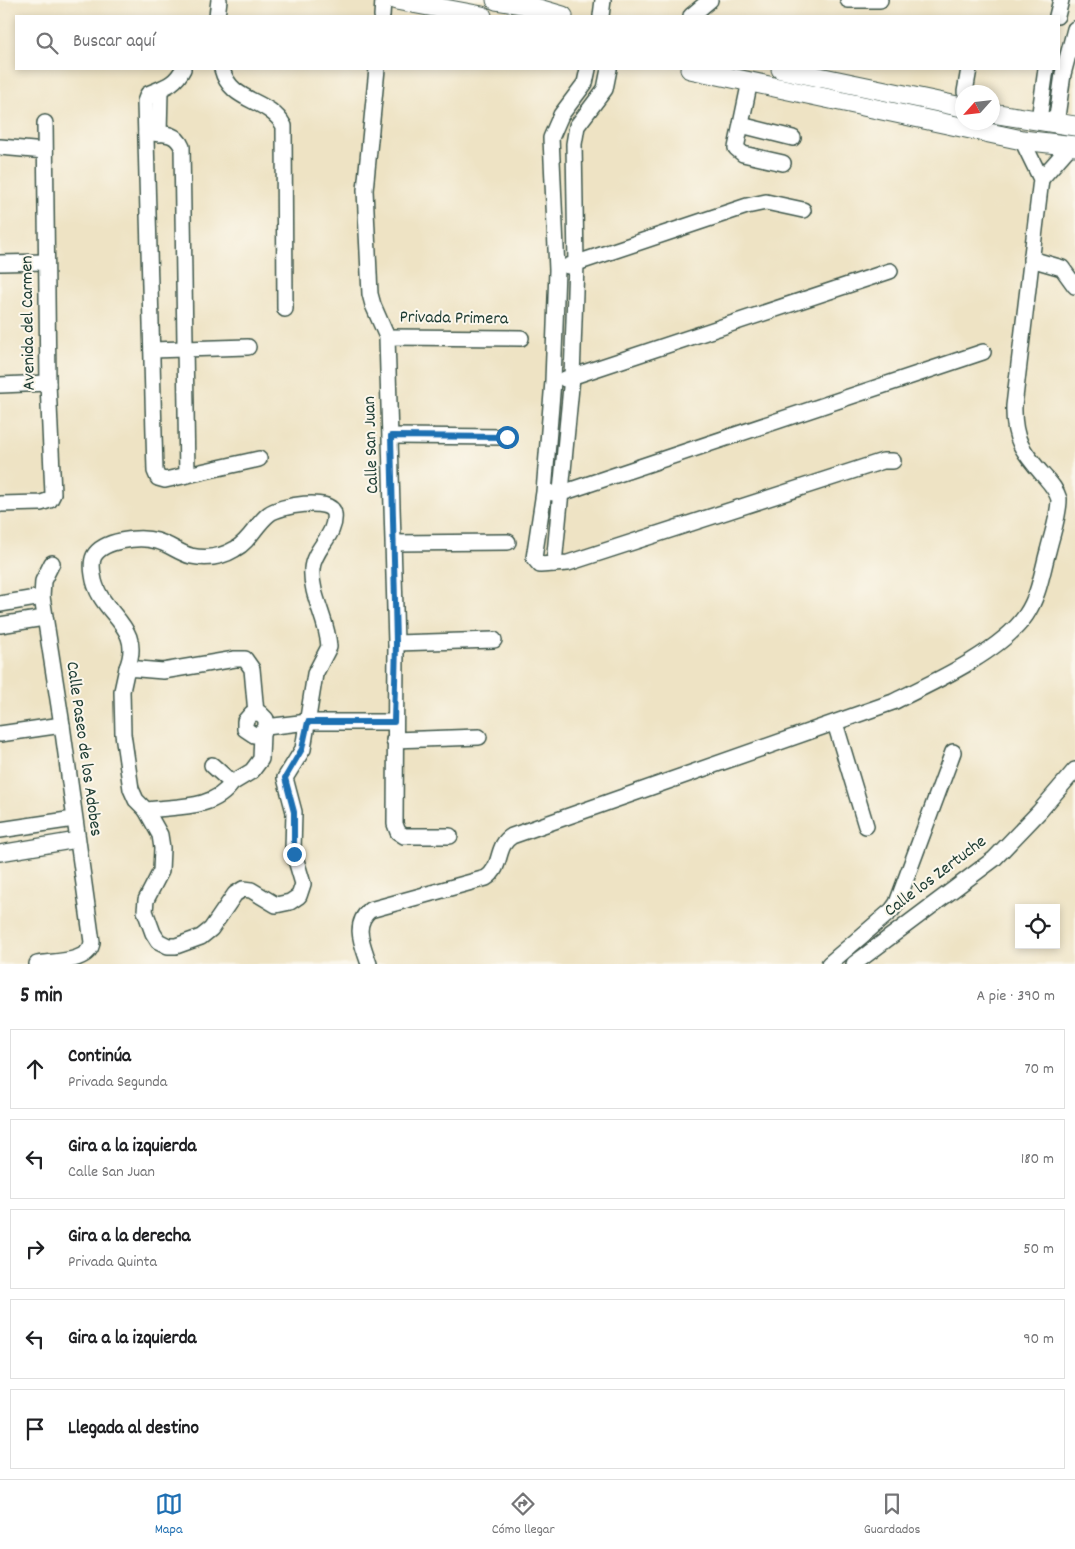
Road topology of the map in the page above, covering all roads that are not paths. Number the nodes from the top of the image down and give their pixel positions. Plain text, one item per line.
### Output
1 (219, 0) edge
2 (383, 0) edge
3 (396, 0) edge
4 (496, 0) edge
5 (603, 0) edge
6 (710, 0) edge
7 (848, 0) edge
8 (880, 0) edge
9 (1061, 0) edge
10 (530, 8) edge
11 (416, 10) edge
12 (217, 15) edge
13 (382, 15) edge
14 (468, 15) edge
15 (559, 15) edge
16 (601, 15) edge
17 (692, 15) edge
18 (1057, 15) edge
19 (1075, 29) edge
20 (1072, 53) edge
21 (183, 70) edge
22 (222, 70) edge
23 (377, 70) edge
24 (588, 70) edge
25 (609, 70) edge
26 (695, 70) edge
27 (786, 70) edge
28 (969, 70) edge
29 (1046, 70) edge
30 (1069, 76) edge
31 (750, 81) junction
32 (966, 85) edge
33 (955, 106) edge
34 (1000, 114) edge
35 (1047, 122) junction
36 (45, 123) dead end
37 (741, 125) junction
38 (1075, 126) edge
39 (153, 133) junction
40 (551, 138) junction
41 (793, 138) dead end
42 (1022, 140) junction
43 (574, 144) junction
44 (1073, 146) edge
45 (0, 147) edge
46 (45, 151) junction
47 (783, 163) dead end
48 (1041, 179) junction
49 (803, 210) dead end
50 (1031, 259) junction
51 (46, 262) junction
52 (0, 263) edge
53 (576, 264) junction
54 (557, 270) junction
55 (890, 271) dead end
56 (1075, 286) edge
57 (285, 309) dead end
58 (387, 337) junction
59 (520, 338) dead end
60 (248, 347) dead end
61 (185, 349) junction
62 (152, 350) junction
63 (983, 352) dead end
64 (572, 377) junction
65 (553, 381) junction
66 (48, 383) junction
67 (0, 385) edge
68 (391, 436) junction
69 (507, 437) dead end
70 (259, 458) dead end
71 (893, 461) dead end
72 (187, 475) junction
73 (544, 492) junction
74 (562, 493) junction
75 (0, 504) edge
76 (508, 542) dead end
77 (394, 543) junction
78 (52, 563) dead end
79 (554, 564) junction
80 (42, 597) junction
81 (0, 604) edge
82 (44, 618) junction
83 (0, 625) edge
84 (494, 640) dead end
85 (396, 643) junction
86 (127, 668) junction
87 (308, 722) junction
88 (394, 722) junction
89 (835, 723) junction
90 (62, 725) junction
91 (264, 730) junction
92 (0, 734) edge
93 (478, 737) dead end
94 (394, 740) junction
95 (953, 752) dead end
96 (212, 765) dead end
97 (1075, 770) edge
98 (232, 783) junction
99 (146, 810) junction
100 (74, 819) junction
101 (866, 826) dead end
102 (0, 830) edge
103 (450, 836) dead end
104 (77, 840) junction
105 (0, 852) edge
106 (37, 964) edge
107 (369, 964) edge
108 (829, 964) edge
109 (854, 964) edge

1 - 12 street
2 - 13 street
3 - 11 main road
4 - 10 main road
5 - 16 street
6 - 17 street
7 - 8 street
9 - 18 street
10 - 15 main road
11 - 14 main road
19 - 20 street
20 - 30 street
21 - 39 street
22 - 57 street
23 - 58 street, Calle San Juan
24 - 40 street
25 - 43 street
26 - 31 main road
27 - 33 main road
28 - 32 street
29 - 35 street
30 - 35 street
31 - 37 street
31 - 42 main road
34 - 35 main road
35 - 38 main road
36 - 46 street, Avenida del Carmen
37 - 41 street
37 - 47 street
39 - 61 street
39 - 62 street
40 - 43 street
40 - 54 street
42 - 44 main road
42 - 48 street
43 - 53 street
44 - 48 street
45 - 46 street
46 - 51 street, Avenida del Carmen
48 - 50 street
49 - 53 street
50 - 56 street
50 - 89 street
51 - 52 street
51 - 66 street, Avenida del Carmen
53 - 54 street
53 - 64 street
54 - 65 street
55 - 64 street
58 - 59 street, Privada Primera
58 - 68 street, Calle San Juan
60 - 61 street
61 - 62 street
61 - 72 street
62 - 72 street
63 - 74 street
64 - 65 street
64 - 74 street
65 - 73 street
66 - 67 street
66 - 75 street, Avenida del Carmen
68 - 69 street
68 - 77 street, Calle San Juan
70 - 72 street
71 - 79 street
73 - 74 street
73 - 79 street
74 - 79 street
76 - 77 street
77 - 85 street, Calle San Juan
78 - 80 street, Calle Paseo de los Adobes
80 - 81 street
80 - 82 street, Calle Paseo de los Adobes
82 - 83 street
82 - 90 street, Calle Paseo de los Adobes
84 - 85 street
85 - 88 street, Calle San Juan
86 - 87 street
86 - 91 street
86 - 99 street
87 - 88 street
87 - 91 street
87 - 99 street
88 - 94 street, Calle San Juan
89 - 101 street
89 - 107 street
90 - 92 street
90 - 100 street, Calle Paseo de los Adobes
91 - 98 street
93 - 94 street
94 - 103 street, Calle San Juan
95 - 108 street
96 - 98 street
97 - 109 street, Calle los Zertuche
98 - 99 street
100 - 102 street
100 - 104 street, Calle Paseo de los Adobes
104 - 105 street
104 - 106 street, Calle Paseo de los Adobes

